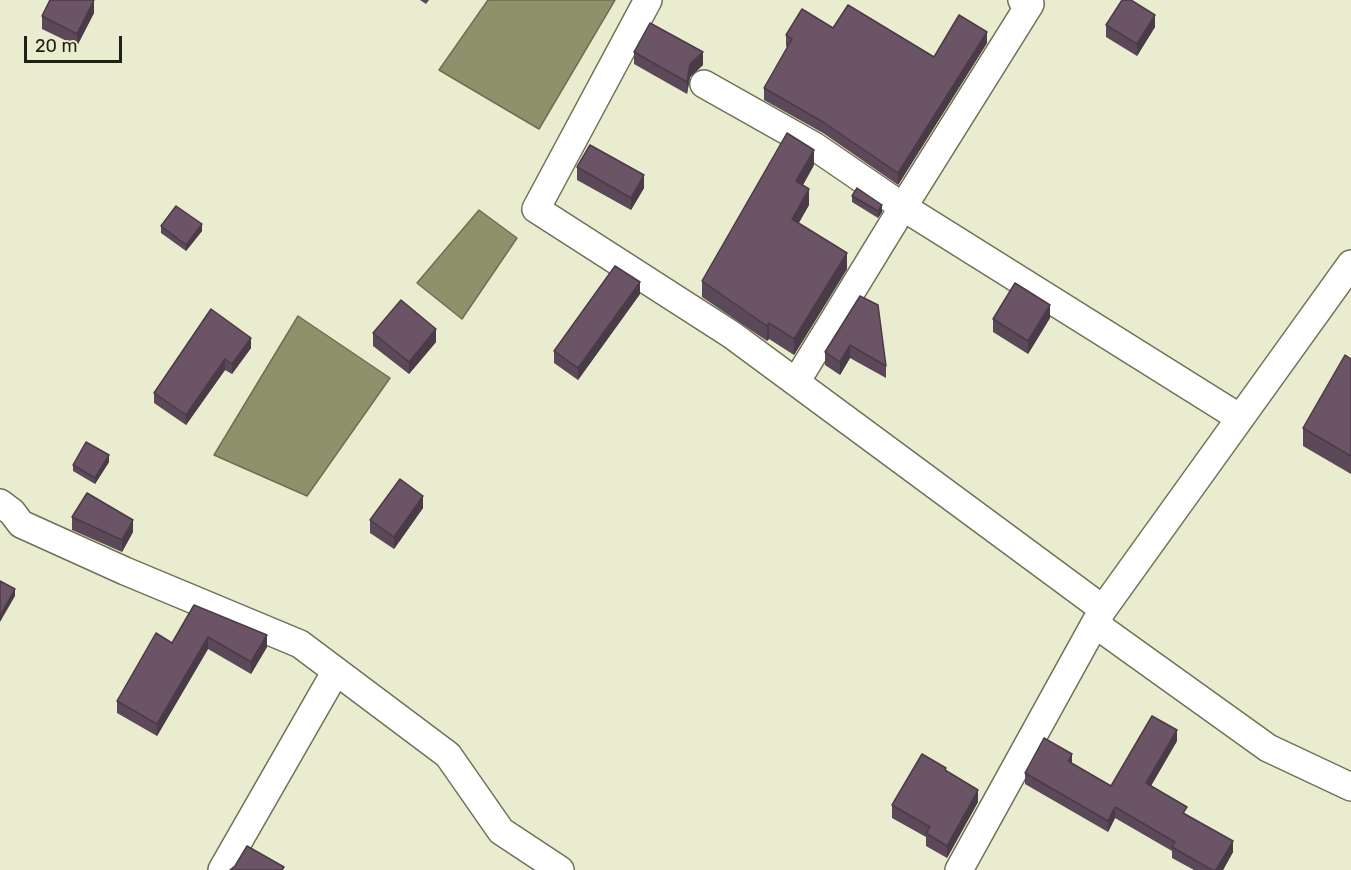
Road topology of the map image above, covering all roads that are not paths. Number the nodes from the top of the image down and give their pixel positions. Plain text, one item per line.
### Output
1 (648, 0) edge
2 (1022, 0) edge
3 (704, 84) dead end
4 (903, 207) junction
5 (1351, 264) edge
6 (796, 382) junction
7 (1240, 418) junction
8 (0, 503) edge
9 (1099, 617) junction
10 (336, 670) junction
11 (1351, 787) edge
12 (222, 870) edge
13 (560, 870) edge
14 (959, 870) edge

1 - 6 street
2 - 4 street
3 - 4 street
4 - 6 street
4 - 7 street
5 - 7 street
6 - 9 street
7 - 9 street
8 - 10 street
9 - 11 street
9 - 14 street
10 - 12 street
10 - 13 street

